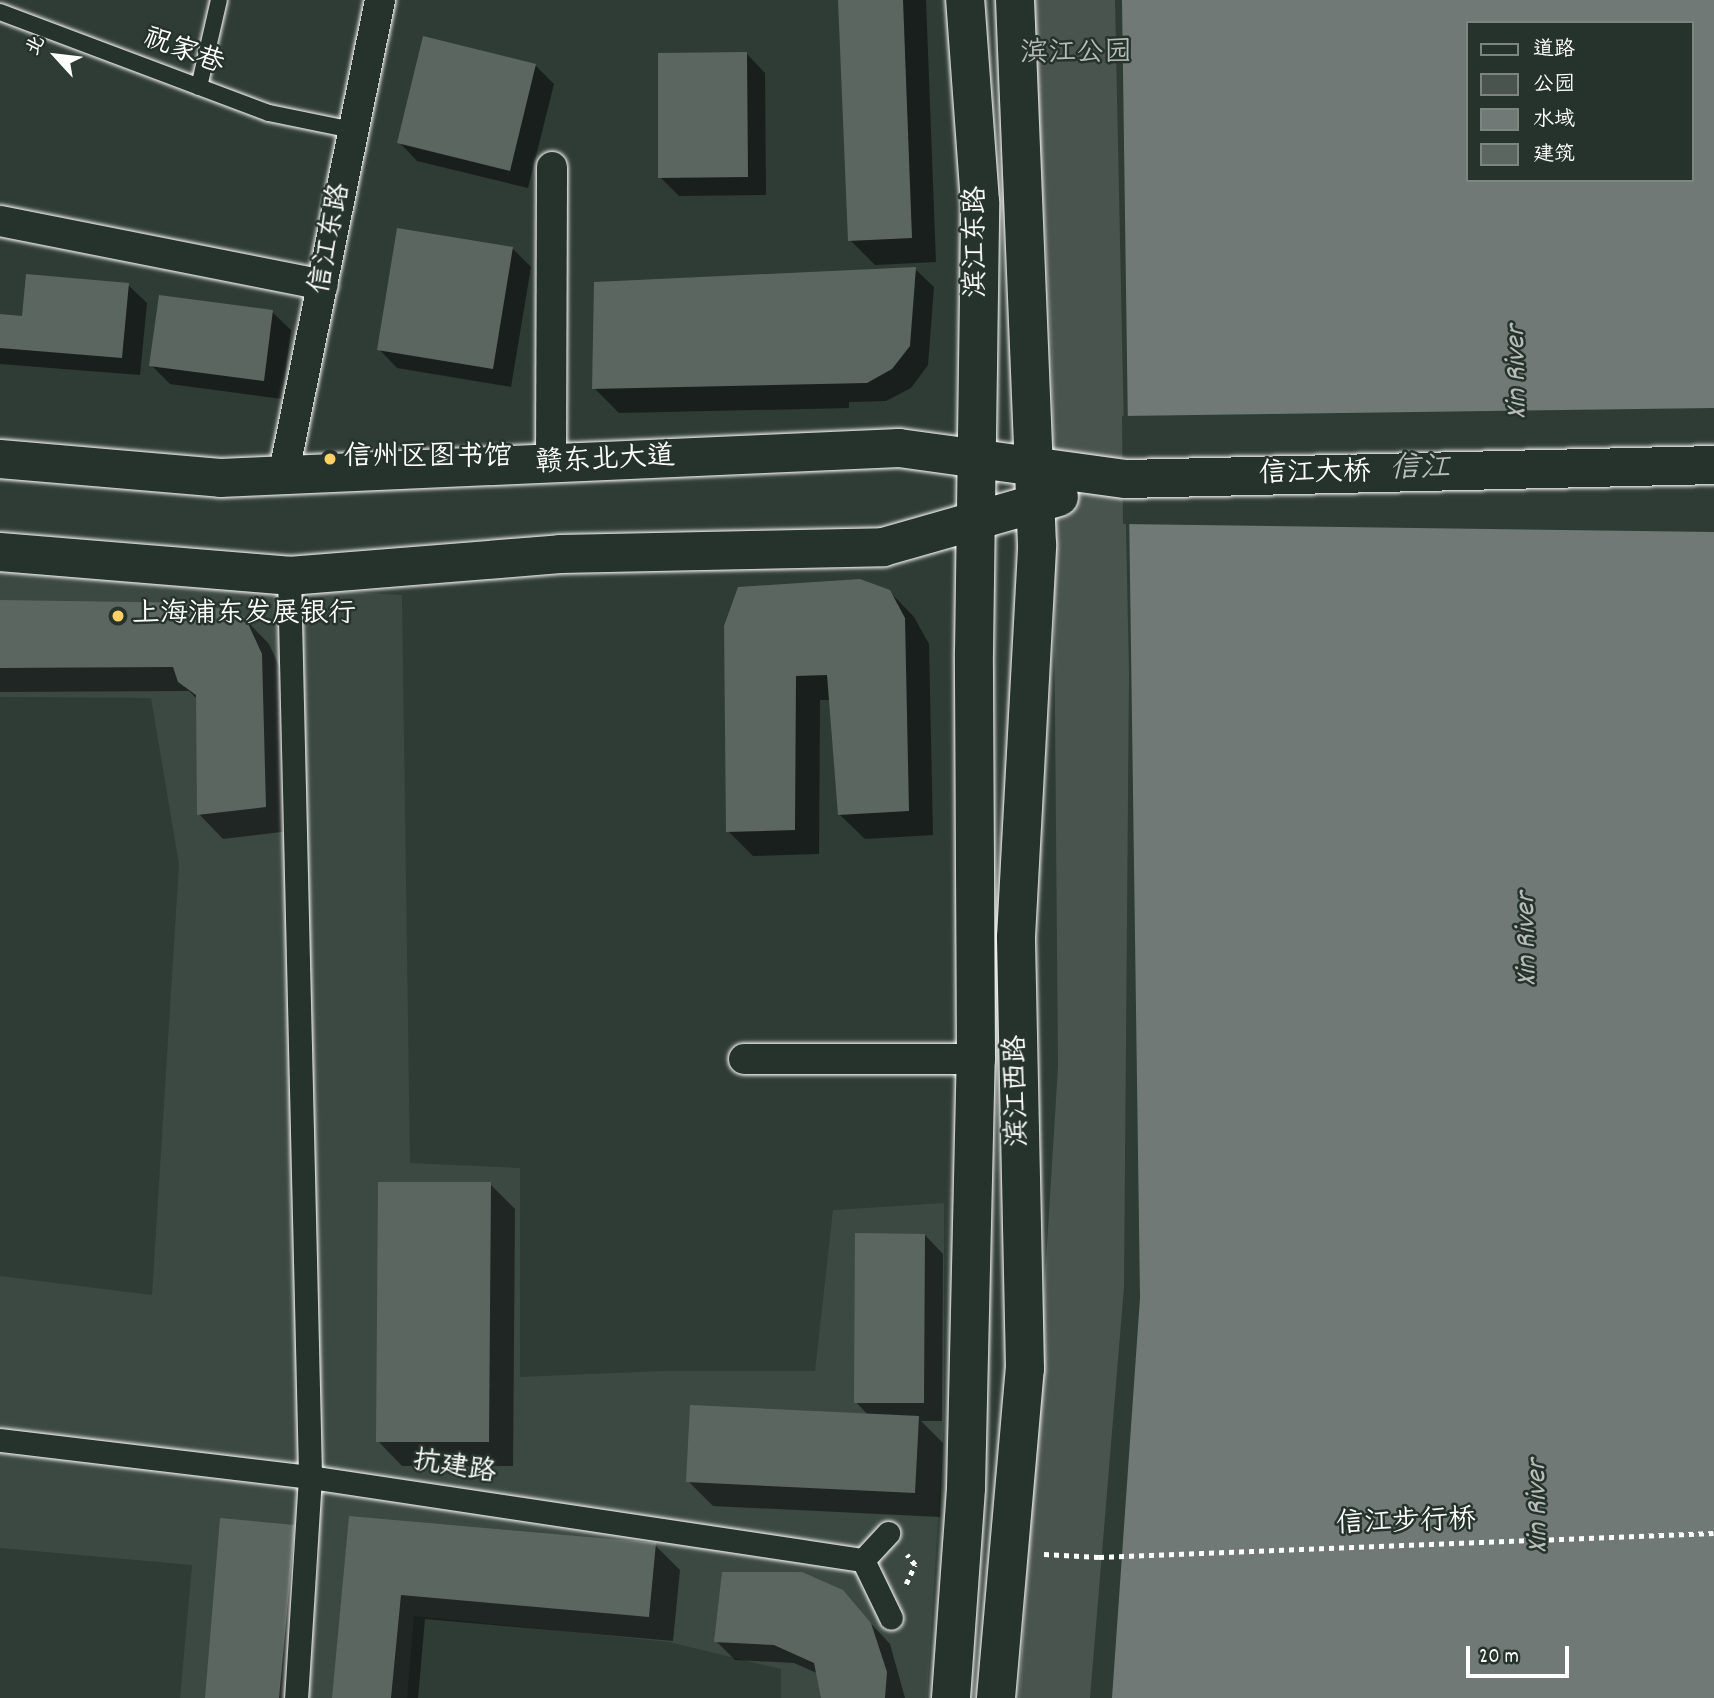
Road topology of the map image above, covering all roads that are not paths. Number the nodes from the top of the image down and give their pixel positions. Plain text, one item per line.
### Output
1 (219, 0) edge
2 (380, 0) edge
3 (965, 0) edge
4 (1016, 0) edge
5 (0, 12) edge
6 (199, 87) junction
7 (352, 130) junction
8 (552, 167) dead end
9 (0, 221) edge
10 (323, 285) junction
11 (0, 459) edge
12 (551, 464) junction
13 (1714, 465) edge
14 (282, 477) junction
15 (1126, 479) joint
16 (1035, 485) junction
17 (976, 488) junction
18 (0, 552) edge
19 (289, 576) junction
20 (744, 1059) dead end
21 (976, 1059) junction
22 (0, 1440) edge
23 (310, 1477) junction
24 (888, 1533) dead end
25 (863, 1560) junction
26 (891, 1618) dead end
27 (296, 1698) edge
28 (951, 1698) edge
29 (996, 1698) edge

1 - 6 lane
2 - 7 street, 信江东路
3 - 17 main road, 滨江东路
4 - 16 main road, 滨江东路
5 - 6 lane, 祝家巷
6 - 7 lane, 祝家巷
7 - 10 street, 信江东路
8 - 12 street
9 - 10 street
10 - 14 street, 信江东路
11 - 14 main road, 赣东北大道
12 - 14 main road, 赣东北大道
12 - 17 main road, 赣东北大道
13 - 15 main road, 信江大桥
15 - 16 main road, 赣东北大道
16 - 17 main road, 赣东北大道
16 - 17 main road
16 - 29 main road, 滨江西路
17 - 19 main road
17 - 21 main road, 滨江西路
18 - 19 main road
19 - 23 street
20 - 21 street
21 - 28 main road, 滨江西路
22 - 23 street, 抗建路
23 - 25 street, 抗建路
23 - 27 street
24 - 25 street
25 - 26 street

